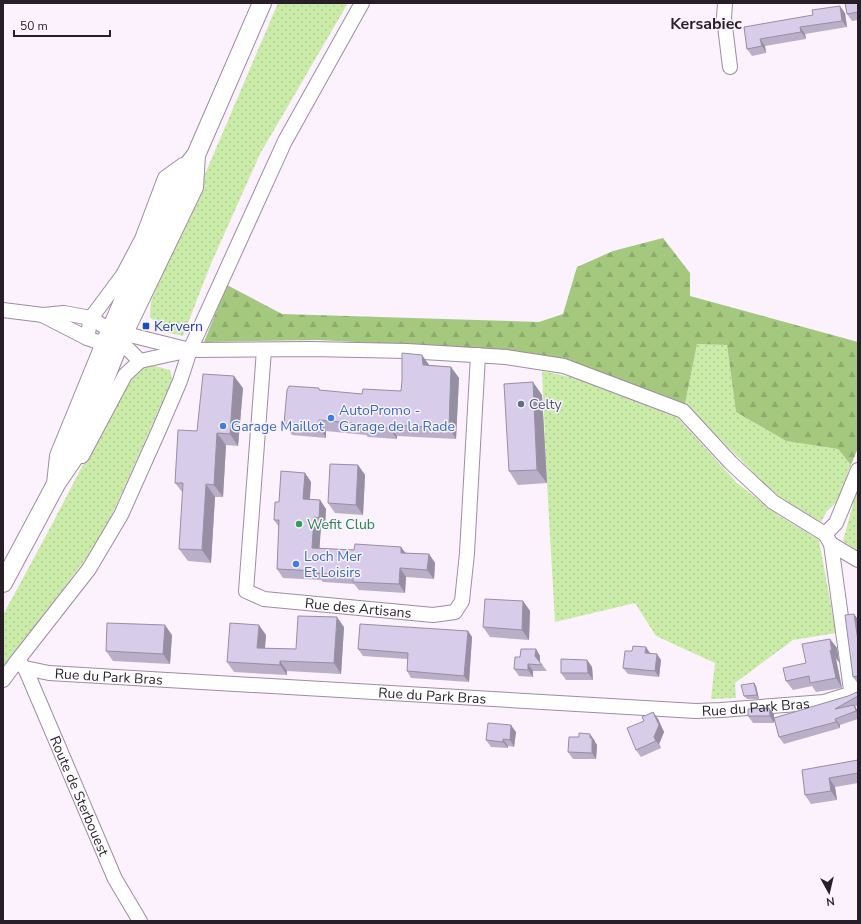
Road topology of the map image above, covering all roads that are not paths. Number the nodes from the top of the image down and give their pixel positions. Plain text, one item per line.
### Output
1 (262, 3) edge
2 (362, 3) edge
3 (725, 3) edge
4 (730, 67) dead end
5 (196, 155) junction
6 (3, 310) edge
7 (43, 315) junction
8 (91, 318) junction
9 (87, 338) junction
10 (113, 338) junction
11 (190, 350) junction
12 (264, 350) junction
13 (478, 355) junction
14 (140, 361) junction
15 (858, 470) edge
16 (56, 484) junction
17 (828, 539) junction
18 (858, 560) edge
19 (3, 583) edge
20 (21, 665) junction
21 (3, 680) edge
22 (854, 697) edge
23 (140, 921) edge

1 - 5 main road
2 - 11 street
3 - 4 street
5 - 8 street
5 - 10 main road
6 - 7 street
7 - 8 street
7 - 9 street
8 - 9 street
8 - 10 street
9 - 10 street
10 - 11 street
10 - 14 street
10 - 16 main road
11 - 12 street
11 - 14 street
11 - 20 street
12 - 13 street
12 - 13 street, Rue des Artisans
13 - 17 street
14 - 16 street
15 - 17 street
16 - 19 main road
17 - 18 street
17 - 22 street, Rue du Park Bras
20 - 21 street
20 - 22 street, Rue du Park Bras
20 - 23 street, Route de Sterbouest

